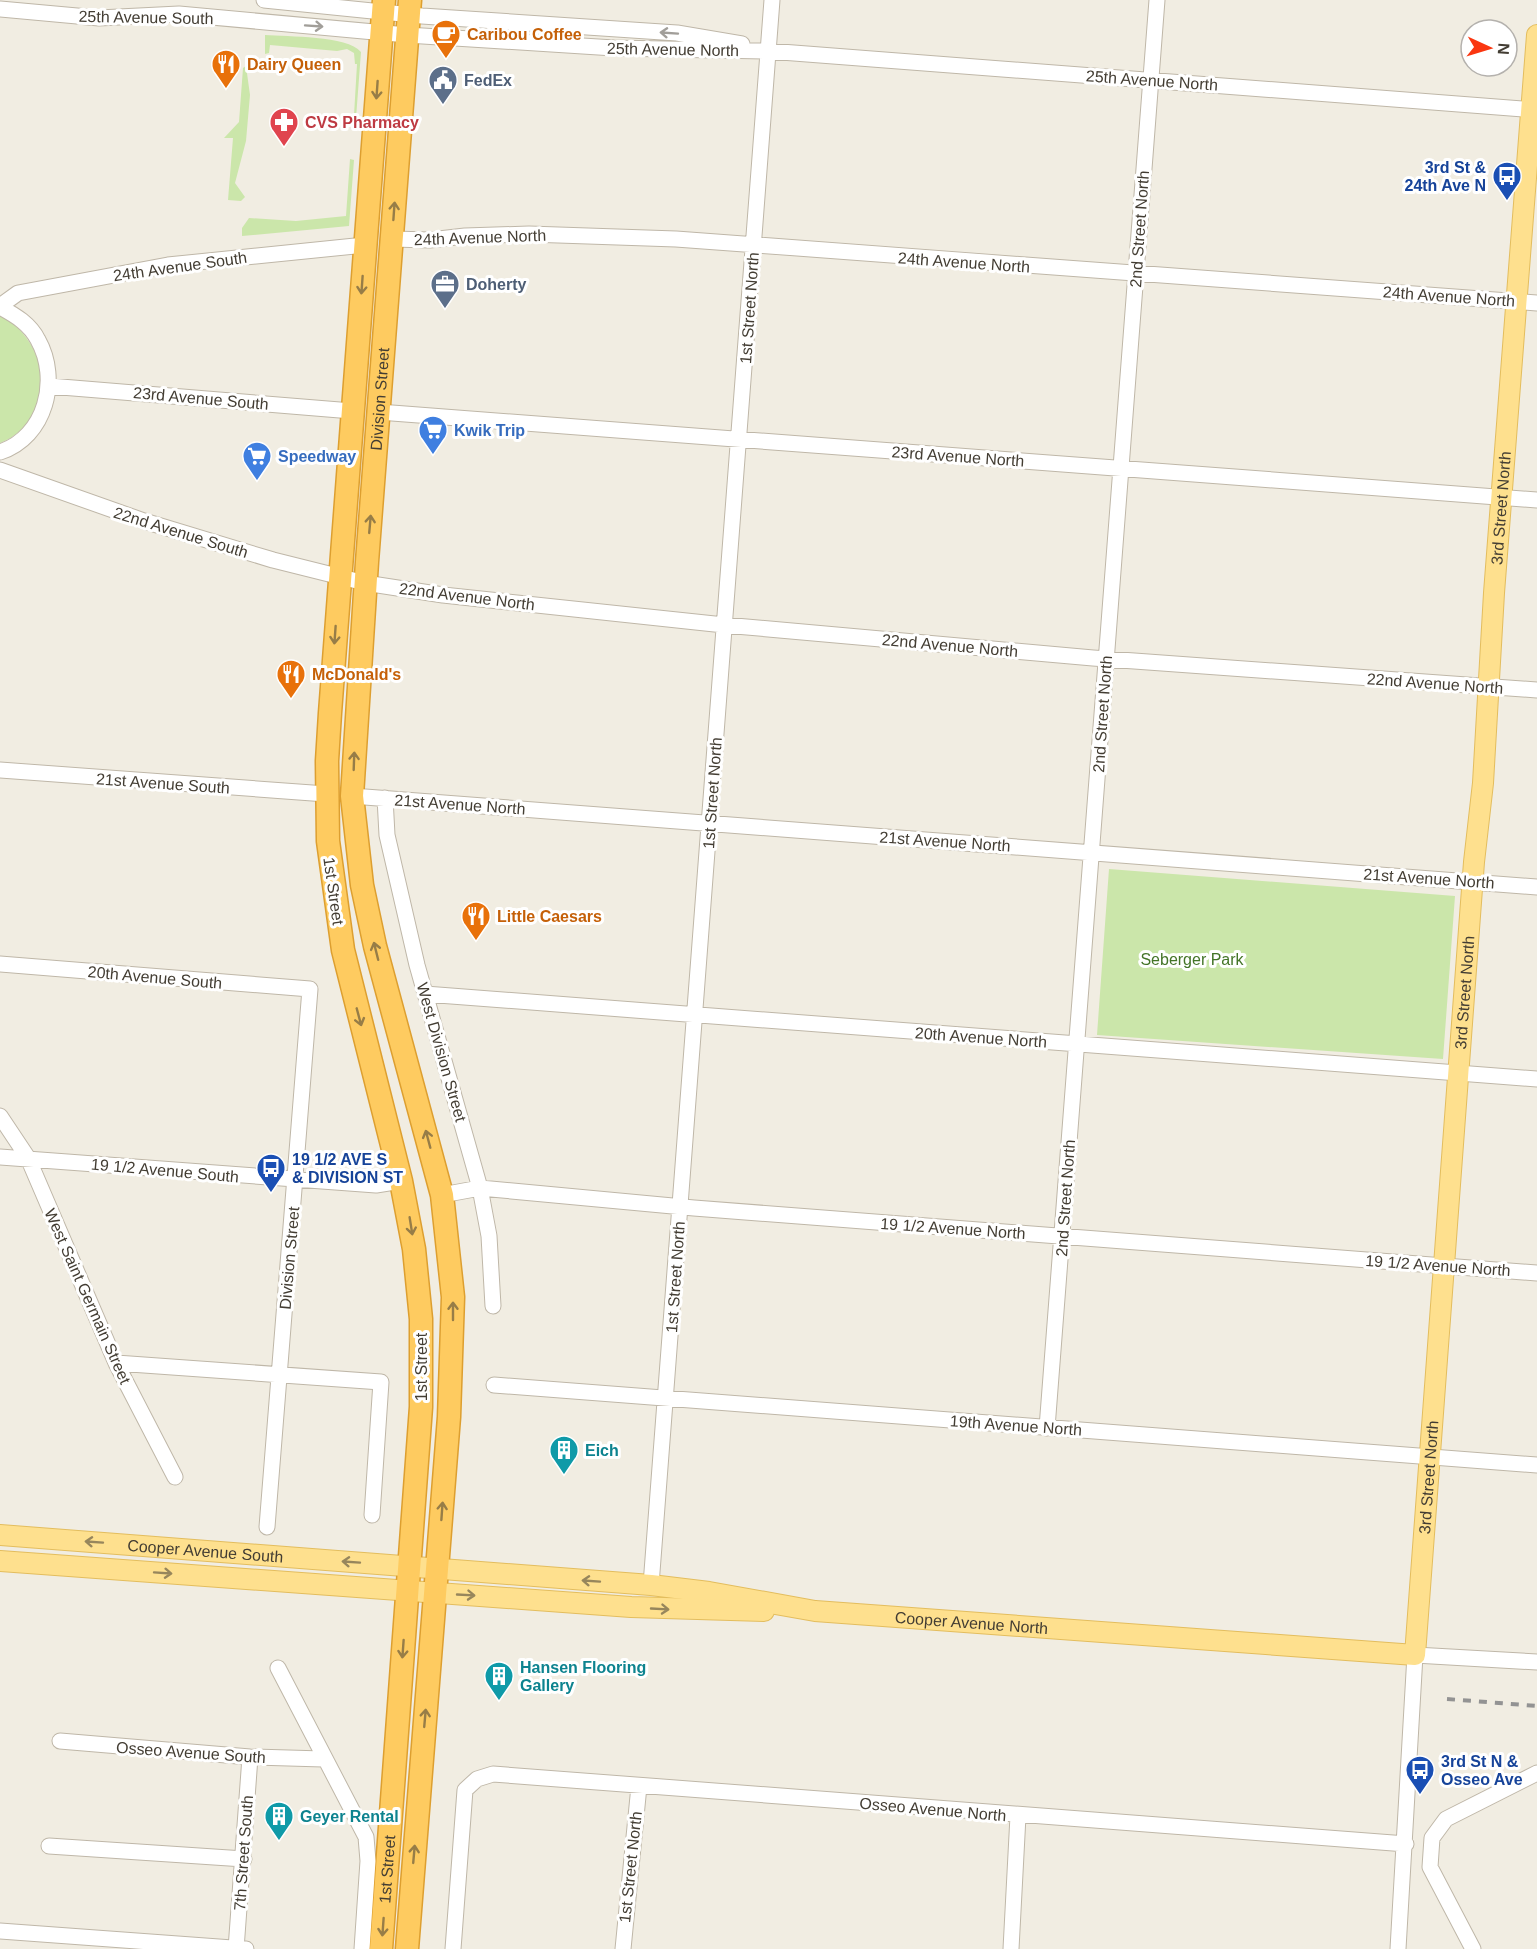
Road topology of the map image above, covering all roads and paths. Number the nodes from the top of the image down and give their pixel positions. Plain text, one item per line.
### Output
1 (264, 0) edge
2 (772, 0) edge
3 (1157, 0) edge
4 (1, 10) edge
5 (383, 15) edge
6 (409, 16) edge
7 (256, 21) joint
8 (1537, 35) edge
9 (768, 51) junction
10 (1150, 80) junction
11 (1534, 110) edge
12 (392, 239) junction
13 (365, 245) junction
14 (754, 246) junction
15 (1136, 274) junction
16 (1516, 301) junction
17 (1537, 303) edge
18 (0, 306) edge
19 (49, 386) junction
20 (352, 411) junction
21 (379, 412) junction
22 (739, 439) junction
23 (0, 452) edge
24 (1121, 468) junction
25 (0, 470) edge
26 (1502, 498) junction
27 (1537, 500) edge
28 (339, 576) junction
29 (365, 583) junction
30 (724, 625) junction
31 (1106, 659) junction
32 (1490, 687) junction
33 (1537, 690) edge
34 (0, 770) edge
35 (326, 794) junction
36 (352, 796) junction
37 (385, 798) junction
38 (709, 823) junction
39 (1091, 852) junction
40 (1472, 882) junction
41 (1537, 886) edge
42 (0, 964) edge
43 (310, 989) joint
44 (425, 994) junction
45 (695, 1015) junction
46 (1077, 1044) junction
47 (1457, 1073) junction
48 (1537, 1079) edge
49 (0, 1116) edge
50 (0, 1157) edge
51 (28, 1158) junction
52 (295, 1181) junction
53 (401, 1181) junction
54 (480, 1188) junction
55 (442, 1195) junction
56 (680, 1207) junction
57 (1062, 1236) junction
58 (1443, 1265) junction
59 (1537, 1273) edge
60 (493, 1306) dead end
61 (116, 1363) junction
62 (279, 1374) junction
63 (494, 1385) dead end
64 (665, 1398) junction
65 (1047, 1428) junction
66 (1428, 1457) junction
67 (1537, 1465) edge
68 (175, 1477) dead end
69 (372, 1515) dead end
70 (267, 1527) dead end
71 (0, 1535) edge
72 (0, 1561) edge
73 (410, 1566) junction
74 (437, 1569) junction
75 (651, 1585) junction
76 (408, 1590) junction
77 (435, 1593) junction
78 (815, 1611) junction
79 (1415, 1655) junction
80 (1537, 1662) edge
81 (278, 1668) dead end
82 (60, 1741) dead end
83 (250, 1757) junction
84 (323, 1759) junction
85 (1537, 1773) edge
86 (639, 1785) junction
87 (1018, 1816) junction
88 (1406, 1844) junction
89 (49, 1846) dead end
90 (243, 1859) junction
91 (0, 1931) edge
92 (236, 1949) edge
93 (246, 1949) edge
94 (362, 1949) edge
95 (381, 1949) edge
96 (407, 1949) edge
97 (453, 1949) edge
98 (623, 1949) edge
99 (1011, 1949) edge
100 (1398, 1949) edge
101 (1473, 1949) edge

1 - 5 street, 25th Avenue North
2 - 9 street, 1st Street North
3 - 10 street, 2nd Street North
4 - 7 street, 25th Avenue South
5 - 6 street, 25th Avenue North
5 - 6 street, 25th Avenue North
7 -> 5 street, 25th Avenue North
5 -> 13 highway, Division Street
9 -> 6 street, 25th Avenue North
6 - 9 street, 25th Avenue North
12 -> 6 highway, Division Street
8 - 11 main road, 3rd Street North
9 - 10 street, 25th Avenue North
9 - 14 street, 1st Street North
10 - 11 street, 25th Avenue North
10 - 15 street, 2nd Street North
11 - 16 main road, 3rd Street North
12 - 14 street, 24th Avenue North
12 - 21 highway, Division Street
13 - 18 street, 24th Avenue South
13 -> 20 highway, Division Street
14 - 15 street, 24th Avenue North
14 - 22 street, 1st Street North
15 - 16 street, 24th Avenue North
15 - 24 street, 2nd Street North
16 - 17 street, 24th Avenue North
16 - 26 main road, 3rd Street North
18 - 19 street
19 - 20 street, 23rd Avenue South
19 - 23 street
20 - 28 highway, Division Street
21 - 22 street, 23rd Avenue North
29 -> 21 highway, Division Street
22 - 24 street, 23rd Avenue North
22 - 30 street, 1st Street North
24 - 26 street, 23rd Avenue North
24 - 31 street, 2nd Street North
25 - 28 street, 22nd Avenue South
26 - 27 street, 23rd Avenue North
26 - 32 main road, 3rd Street North
28 - 29 street, 22nd Avenue South
28 -> 35 highway, Division Street
29 - 30 street, 22nd Avenue North
36 -> 29 highway, Division Street
30 - 31 street, 22nd Avenue North
30 - 38 street, 1st Street North
31 - 32 street, 22nd Avenue North
31 - 39 street, 2nd Street North
32 - 33 street, 22nd Avenue North
32 - 40 main road, 3rd Street North
34 - 35 street, 21st Avenue South
35 -> 53 highway, 1st Street
36 - 37 street, 21st Avenue North
55 -> 36 highway, 1st Street
37 - 38 street, 21st Avenue North
37 - 44 street, West Division Street
38 - 39 street, 21st Avenue North
38 - 45 street, 1st Street North
39 - 40 street, 21st Avenue North
39 - 46 street, 2nd Street North
40 - 41 street, 21st Avenue North
40 - 47 main road, 3rd Street North
42 - 43 street, 20th Avenue South
43 - 52 street, Division Street
44 - 45 street, 20th Avenue North
44 - 54 street, West Division Street
45 - 46 street, 20th Avenue North
45 - 56 street, 1st Street North
46 - 47 street, 20th Avenue North
46 - 57 street, 2nd Street North
47 - 48 street, 20th Avenue North
47 - 58 main road, 3rd Street North
49 - 51 street, West Saint Germain Street
50 - 51 street, 19 1/2 Avenue South
51 - 52 street, 19 1/2 Avenue South
51 - 61 street, West Saint Germain Street
52 - 53 street, 19 1/2 Avenue South
52 - 62 street, Division Street
53 -> 73 highway, 1st Street
54 - 55 street, 19 1/2 Avenue North
54 - 56 street, 19 1/2 Avenue North
54 - 60 street, West Division Street
74 -> 55 highway, 1st Street
56 - 57 street, 19 1/2 Avenue North
56 - 64 street, 1st Street North
57 - 58 street, 19 1/2 Avenue North
57 - 65 street, 2nd Street North
58 - 59 street, 19 1/2 Avenue North
58 - 66 main road, 3rd Street North
61 - 62 street
61 - 68 street, West Saint Germain Street
62 - 69 street
62 - 70 street, Division Street
63 - 64 street, 19th Avenue North
64 - 65 street, 19th Avenue North
64 - 75 street, 1st Street North
65 - 66 street, 19th Avenue North
66 - 67 street, 19th Avenue North
66 - 79 main road, 3rd Street North
73 -> 71 main road, Cooper Avenue South
72 -> 76 main road
73 - 74 main road, Cooper Avenue North
73 - 76 highway, 1st Street
75 -> 74 main road, Cooper Avenue North
74 - 77 highway, 1st Street
75 - 78 main road, Cooper Avenue North
76 - 77 main road
76 -> 95 highway, 1st Street
77 -> 78 main road
96 -> 77 highway, 1st Street
78 - 79 main road, Cooper Avenue North
79 - 80 street, Cooper Avenue North
79 - 88 street, 3rd Street North
81 - 84 street
82 - 83 street, Osseo Avenue South
83 - 84 street, Osseo Avenue South
83 - 90 street, 7th Street South
84 - 94 street
85 - 101 street
86 - 87 street, Osseo Avenue North
86 - 97 street, Osseo Avenue North
86 - 98 street, 1st Street North
87 - 88 street, Osseo Avenue North
87 - 99 street
88 - 100 street, 3rd Street North
89 - 90 street
90 - 92 street, 7th Street South
91 - 92 street
92 - 93 street

